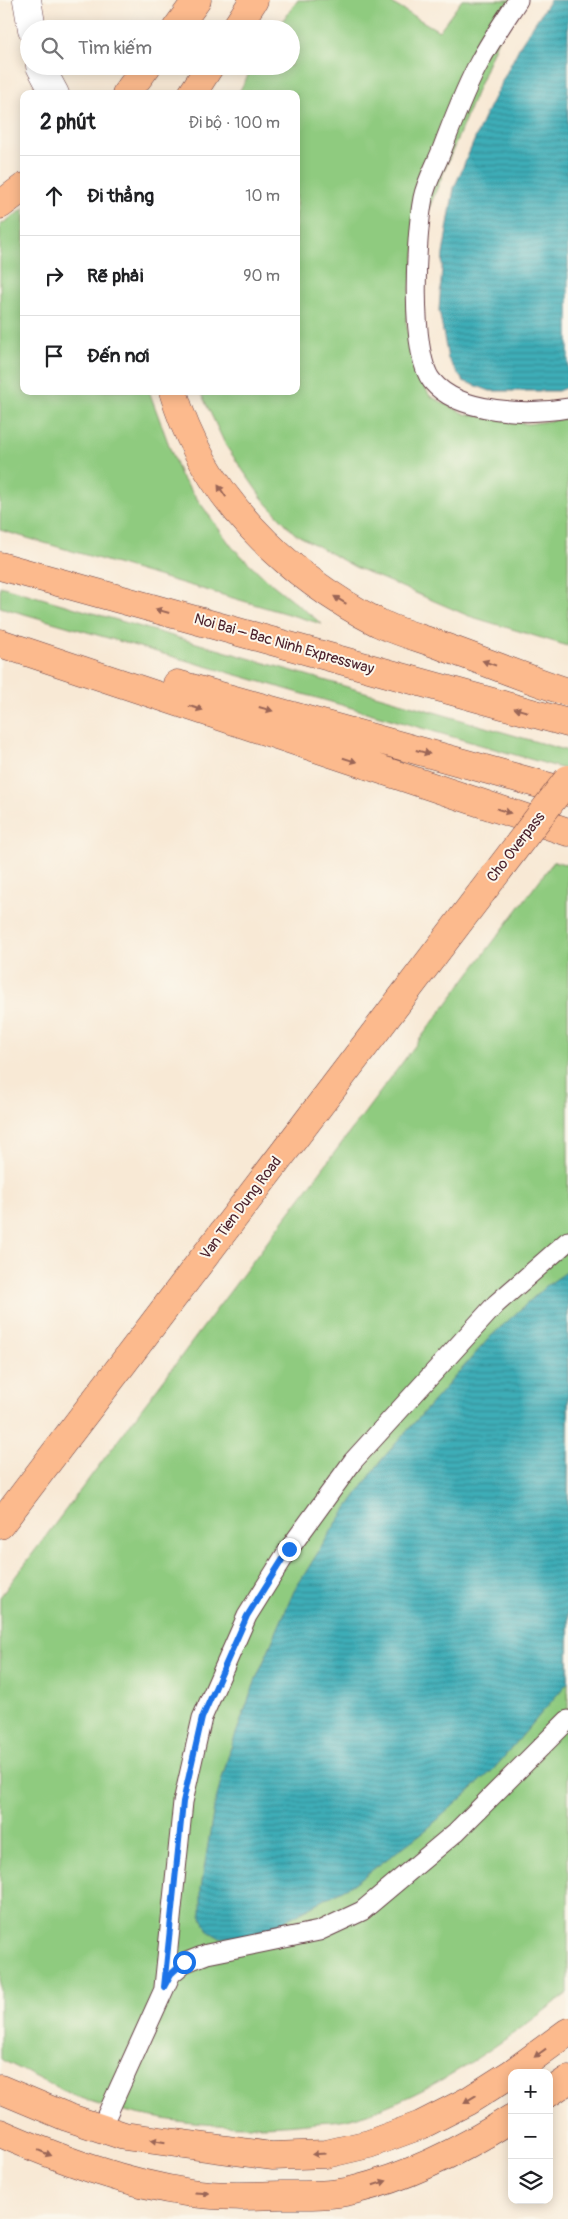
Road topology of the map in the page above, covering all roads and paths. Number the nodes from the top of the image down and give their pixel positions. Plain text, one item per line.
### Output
1 (28, 0) edge
2 (197, 0) edge
3 (254, 0) edge
4 (518, 0) edge
5 (31, 20) edge
6 (183, 20) edge
7 (241, 20) edge
8 (45, 75) edge
9 (140, 75) edge
10 (204, 75) edge
11 (53, 90) edge
12 (129, 90) edge
13 (195, 90) edge
14 (20, 190) edge
15 (0, 205) edge
16 (174, 395) edge
17 (568, 408) edge
18 (0, 566) edge
19 (0, 635) edge
20 (0, 643) edge
21 (568, 692) edge
22 (568, 723) edge
23 (568, 779) edge
24 (568, 792) edge
25 (568, 832) edge
26 (482, 892) joint
27 (568, 1241) edge
28 (0, 1525) edge
29 (568, 1720) edge
30 (164, 1987) junction
31 (568, 2032) edge
32 (517, 2069) edge
33 (508, 2076) edge
34 (568, 2080) edge
35 (0, 2089) edge
36 (553, 2090) edge
37 (508, 2120) edge
38 (101, 2128) junction
39 (0, 2133) edge

1 - 5 street
2 - 6 main road
3 - 7 main road
4 - 17 lane
8 - 11 street
9 - 12 main road
10 - 13 main road
14 - 15 main road
21 -> 16 main road
22 -> 18 main road, Noi Bai – Bac Ninh Expressway
19 -> 24 main road
20 -> 25 main road
23 - 26 main road, Cho Overpass, bridge
26 - 28 main road, Van Tien Dung Road
27 - 30 lane
29 - 30 lane
30 - 38 lane
31 -> 32 main road
33 -> 38 main road
34 - 36 main road
35 - 38 main road
39 -> 37 main road

